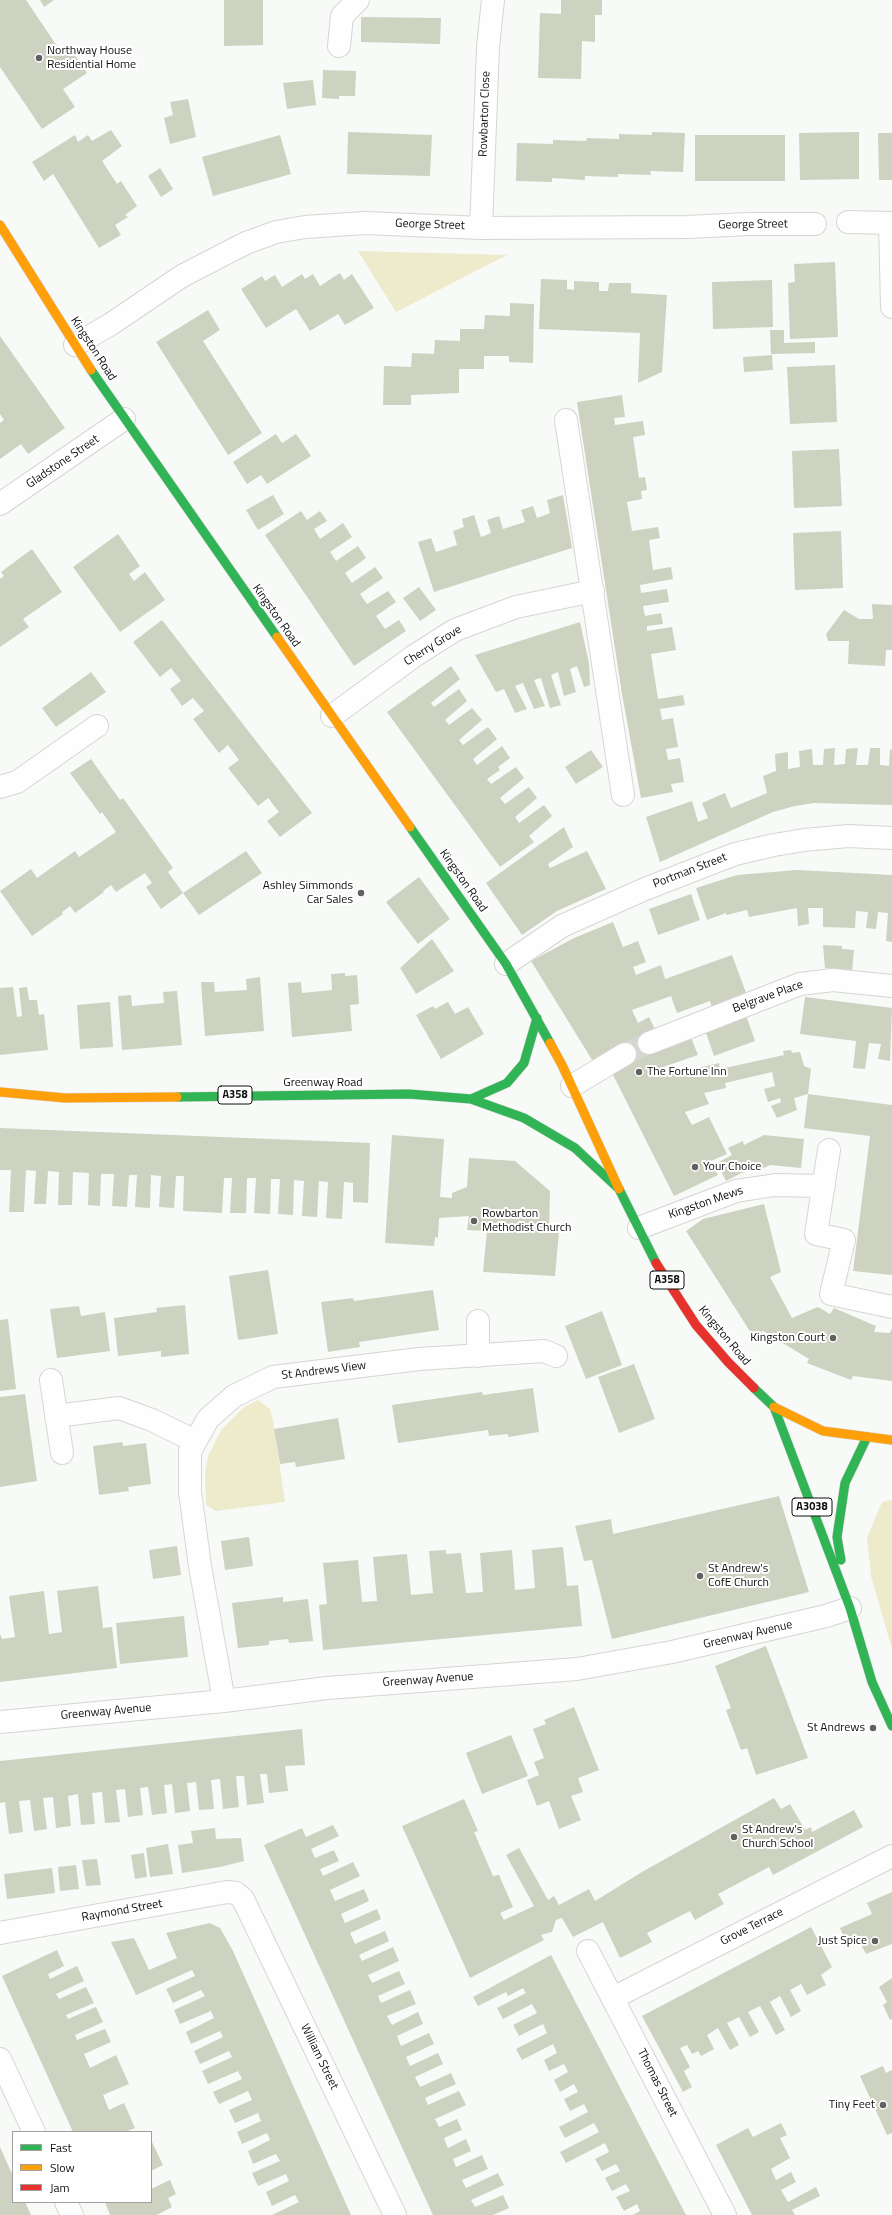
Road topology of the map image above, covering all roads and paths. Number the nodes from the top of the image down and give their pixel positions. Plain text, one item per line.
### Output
1 (358, 0) edge
2 (493, 0) edge
3 (339, 46) dead end
4 (848, 222) dead end
5 (891, 223) edge
6 (0, 224) edge
7 (815, 224) dead end
8 (481, 228) junction
9 (892, 307) edge
10 (75, 345) junction
11 (124, 419) junction
12 (566, 420) dead end
13 (0, 504) edge
14 (593, 591) junction
15 (332, 716) junction
16 (98, 726) dead end
17 (0, 787) edge
18 (623, 794) dead end
19 (892, 838) edge
20 (506, 964) junction
21 (892, 986) edge
22 (537, 1018) junction
23 (649, 1043) tunnel mouth
24 (625, 1054) tunnel mouth
25 (572, 1086) junction
26 (0, 1092) edge
27 (471, 1099) junction
28 (829, 1150) dead end
29 (824, 1186) junction
30 (619, 1189) junction
31 (639, 1228) junction
32 (892, 1307) edge
33 (478, 1321) dead end
34 (478, 1356) junction
35 (556, 1356) dead end
36 (51, 1380) dead end
37 (774, 1407) junction
38 (56, 1416) junction
39 (867, 1437) junction
40 (892, 1440) edge
41 (195, 1442) junction
42 (62, 1453) dead end
43 (850, 1608) junction
44 (224, 1701) junction
45 (0, 1722) edge
46 (892, 1726) edge
47 (892, 1856) edge
48 (243, 1899) joint
49 (0, 1933) edge
50 (588, 1952) dead end
51 (613, 1998) junction
52 (0, 2059) edge
53 (34, 2131) edge
54 (66, 2203) edge
55 (72, 2215) edge
56 (395, 2215) edge
57 (725, 2215) edge

1 - 3 street
2 - 8 street, Rowbarton Close
4 - 5 street
5 - 9 street
6 - 10 main road, Kingston Road
7 - 8 street, George Street
8 - 10 street, George Street
10 - 11 main road, Kingston Road
11 - 13 street, Gladstone Street
11 - 15 main road, Kingston Road
12 - 14 street
14 - 15 street, Cherry Grove
14 - 18 street
15 - 20 main road, Kingston Road
16 - 17 street
19 - 20 street, Portman Street
20 - 22 main road, Kingston Road
21 - 23 street, Belgrave Place
22 - 25 main road, Kingston Road
22 - 27 main road
24 - 25 street
25 - 30 main road, Kingston Road
26 - 27 main road, Greenway Road / A358
27 - 30 main road, Greenway Road / A358
28 - 29 street
29 - 31 street, Kingston Mews
29 - 32 street
30 - 31 main road, Kingston Road / A358
31 - 37 main road, Kingston Road / A358
33 - 34 street
34 - 35 street, St Andrews View
34 - 41 street, St Andrews View
36 - 38 street
37 - 39 main road, A358
37 - 43 main road, Kingston Road / A3038
38 - 41 street
38 - 42 street
39 - 40 main road, A358
39 - 43 main road, Kingston Road / A3038
41 - 44 street, St Andrews View
43 - 44 street, Greenway Avenue
43 - 46 main road, Kingston Road / A3038
44 - 45 street, Greenway Avenue
47 - 51 street, Grove Terrace
48 - 49 street, Raymond Street
48 - 56 street, William Street
50 - 51 street, Thomas Street
51 - 57 street, Thomas Street
52 - 53 street
54 - 55 street

